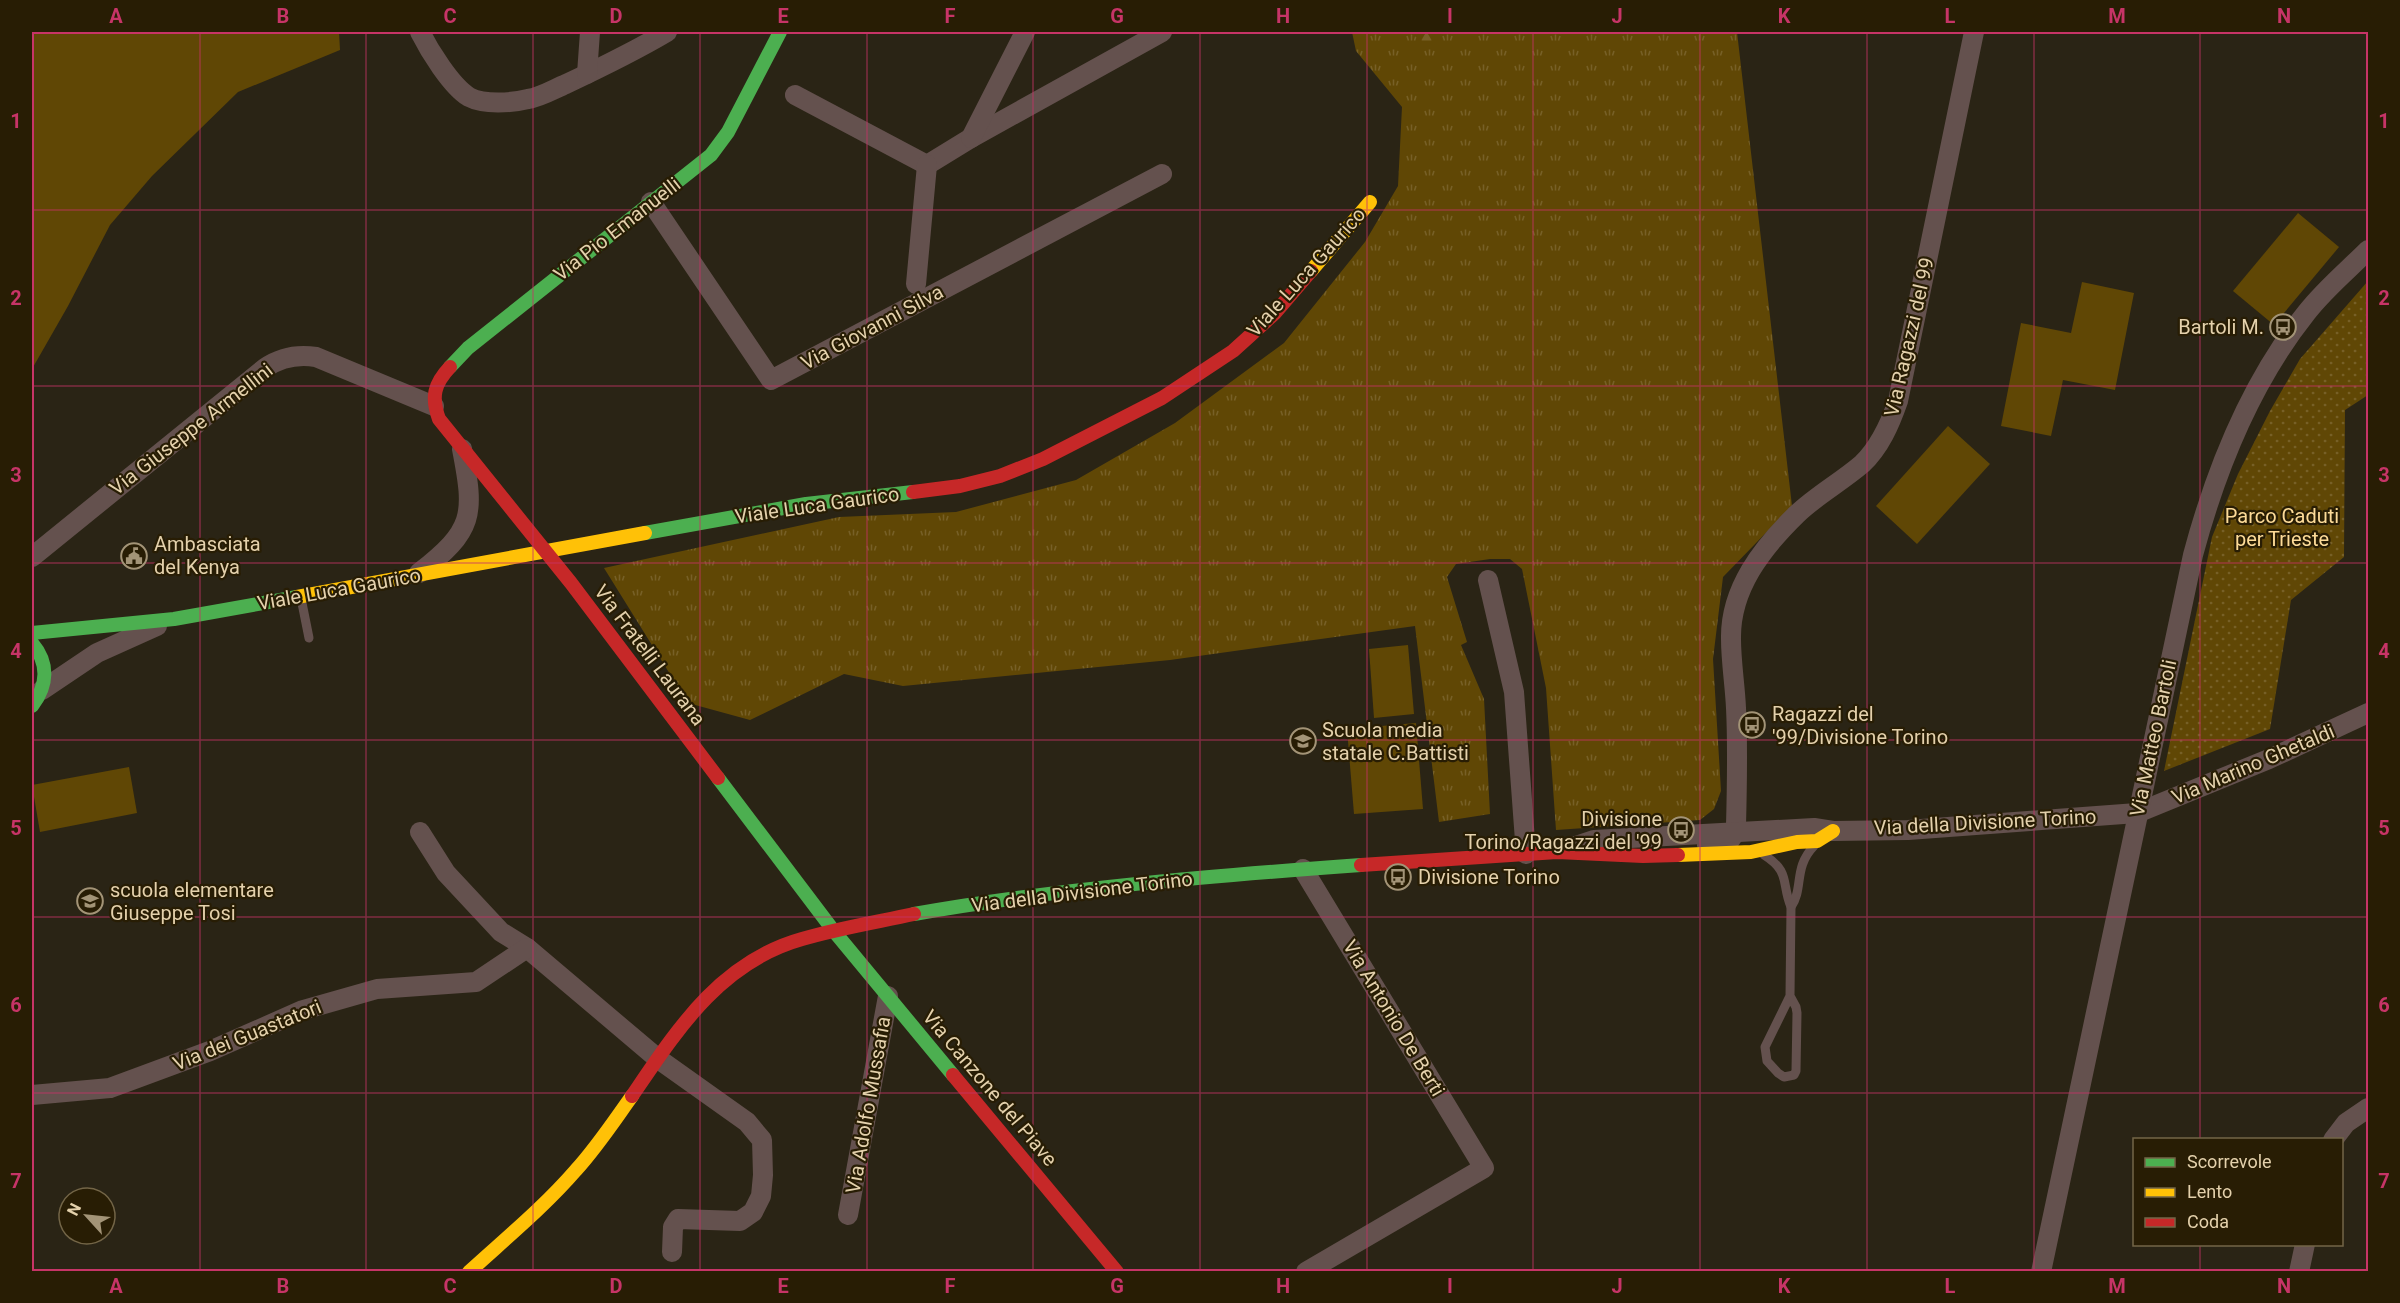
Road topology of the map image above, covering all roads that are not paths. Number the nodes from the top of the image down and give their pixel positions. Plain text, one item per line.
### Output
1 (420, 32) edge
2 (590, 32) edge
3 (667, 32) edge
4 (780, 32) edge
5 (1025, 32) edge
6 (1162, 32) edge
7 (1974, 32) edge
8 (587, 74) junction
9 (795, 95) dead end
10 (972, 138) junction
11 (927, 165) junction
12 (1162, 174) dead end
13 (651, 202) junction
14 (1370, 202) dead end
15 (2368, 250) edge
16 (916, 284) dead end
17 (434, 406) junction
18 (462, 449) junction
19 (547, 551) junction
20 (32, 557) edge
21 (416, 575) junction
22 (1488, 580) dead end
23 (300, 596) junction
24 (174, 619) junction
25 (32, 633) edge
26 (309, 638) dead end
27 (32, 643) edge
28 (35, 702) edge
29 (2368, 713) edge
30 (2137, 813) junction
31 (420, 832) dead end
32 (1735, 832) junction
33 (1825, 836) junction
34 (1557, 852) junction
35 (1750, 852) junction
36 (1526, 854) junction
37 (1631, 856) junction
38 (1303, 869) junction
39 (1791, 907) junction
40 (833, 930) junction
41 (526, 948) junction
42 (888, 996) junction
43 (1790, 996) junction
44 (657, 1058) junction
45 (32, 1095) edge
46 (2368, 1108) edge
47 (2335, 1138) edge
48 (848, 1215) dead end
49 (2305, 1246) edge
50 (672, 1252) dead end
51 (468, 1272) edge
52 (1117, 1272) edge
53 (1306, 1272) edge
54 (2041, 1272) edge
55 (2300, 1272) edge

1 - 8 street
2 - 8 street
3 - 8 street
4 - 13 street, Via Pio Emanuelli
5 - 10 street
6 - 10 street
7 - 32 street, Via Ragazzi del 99
9 - 11 street
10 - 11 street
11 - 16 street
12 - 13 street, Via Giovanni Silva
13 - 17 street, Via Pio Emanuelli
14 - 19 street, Viale Luca Gaurico
15 - 30 street, Via Matteo Bartoli
17 - 18 street, Via Fratelli Laurana
17 - 20 street, Via Giuseppe Armellini
18 - 19 street, Via Fratelli Laurana
18 - 21 street
19 - 21 street, Viale Luca Gaurico
19 - 40 street, Via Fratelli Laurana
21 - 23 street, Viale Luca Gaurico
22 - 36 street
23 - 24 street, Viale Luca Gaurico
23 - 26 lane
24 - 25 street, Viale Luca Gaurico
24 - 28 street, Viale Luca Gaurico
27 - 28 street
29 - 30 street, Via Marino Ghetaldi
30 - 33 street, Via della Divisione Torino
30 - 54 street, Via Matteo Bartoli
31 - 41 street
32 - 33 street, Via della Divisione Torino
32 - 34 street, Via della Divisione Torino
32 - 37 street
33 - 35 street, Via della Divisione Torino
33 - 39 lane
34 - 36 street, Via della Divisione Torino
34 - 37 street, Via della Divisione Torino
35 - 37 street, Via della Divisione Torino
35 - 39 lane
36 - 38 street, Via della Divisione Torino
38 - 40 street, Via della Divisione Torino
38 - 53 street, Via Antonio De Berti
39 - 43 lane
40 - 42 street, Via Canzone del Piave
40 - 44 street, Via della Divisione Torino
41 - 44 street
41 - 45 street, Via dei Guastatori
42 - 48 street, Via Adolfo Mussafia
42 - 52 street, Via Canzone del Piave
43 - 43 lane
44 - 50 street
44 - 51 street, Via della Divisione Torino
46 - 47 street
49 - 55 street

